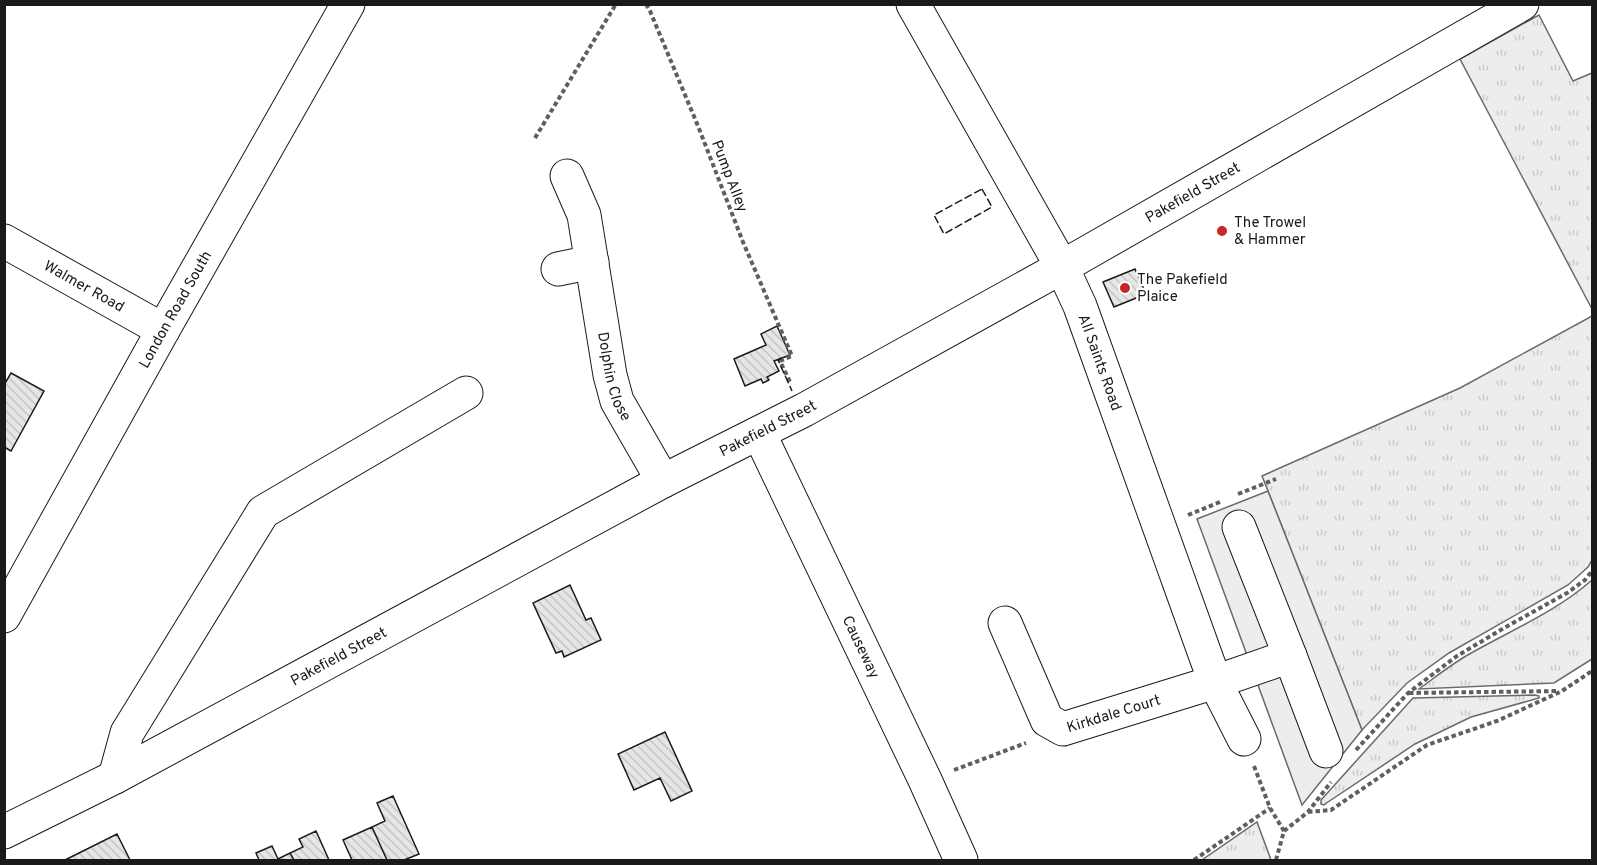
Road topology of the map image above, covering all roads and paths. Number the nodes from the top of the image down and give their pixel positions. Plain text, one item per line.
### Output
1 (348, 4) edge
2 (616, 4) edge
3 (646, 4) edge
4 (913, 4) edge
5 (1522, 4) edge
6 (535, 138) dead end
7 (567, 176) dead end
8 (4, 241) edge
9 (592, 262) junction
10 (1062, 267) junction
11 (558, 269) dead end
12 (163, 330) junction
13 (792, 356) dead end
14 (466, 393) dead end
15 (759, 433) junction
16 (663, 481) junction
17 (1239, 527) dead end
18 (1593, 571) edge
19 (4, 616) edge
20 (1005, 623) dead end
21 (1290, 656) junction
22 (1593, 671) edge
23 (1215, 682) junction
24 (1562, 691) junction
25 (1408, 693) junction
26 (1063, 729) junction
27 (1244, 739) joint
28 (1338, 761) junction
29 (115, 777) junction
30 (925, 780) junction
31 (1270, 808) junction
32 (1308, 812) junction
33 (1284, 831) junction
34 (4, 832) edge
35 (961, 861) edge
36 (1194, 861) edge
37 (1276, 861) edge

1 - 12 street, London Road South
2 - 6 path
3 - 13 path, Pump Alley
4 - 10 street, All Saints Road
5 - 10 street, Pakefield Street
7 - 9 street, Dolphin Close
8 - 12 street, Walmer Road
9 - 11 street
9 - 16 street, Dolphin Close
10 - 15 street, Pakefield Street
10 - 23 street, All Saints Road
12 - 19 street, London Road South
14 - 29 street
15 - 16 street, Pakefield Street
15 - 30 street, Causeway
16 - 29 street, Pakefield Street
17 - 21 street
18 - 25 path
20 - 26 street, Kirkdale Court
21 - 23 street, Kirkdale Court
21 - 28 street
22 - 24 path
23 - 26 street, Kirkdale Court
23 - 27 street, All Saints Road
24 - 25 path
24 - 32 path
25 - 28 path
26 - 30 path
27 - 31 path
28 - 32 path
29 - 34 street, Pakefield Street
30 - 35 street, Causeway
31 - 33 path
31 - 36 path
32 - 33 path
33 - 37 path

